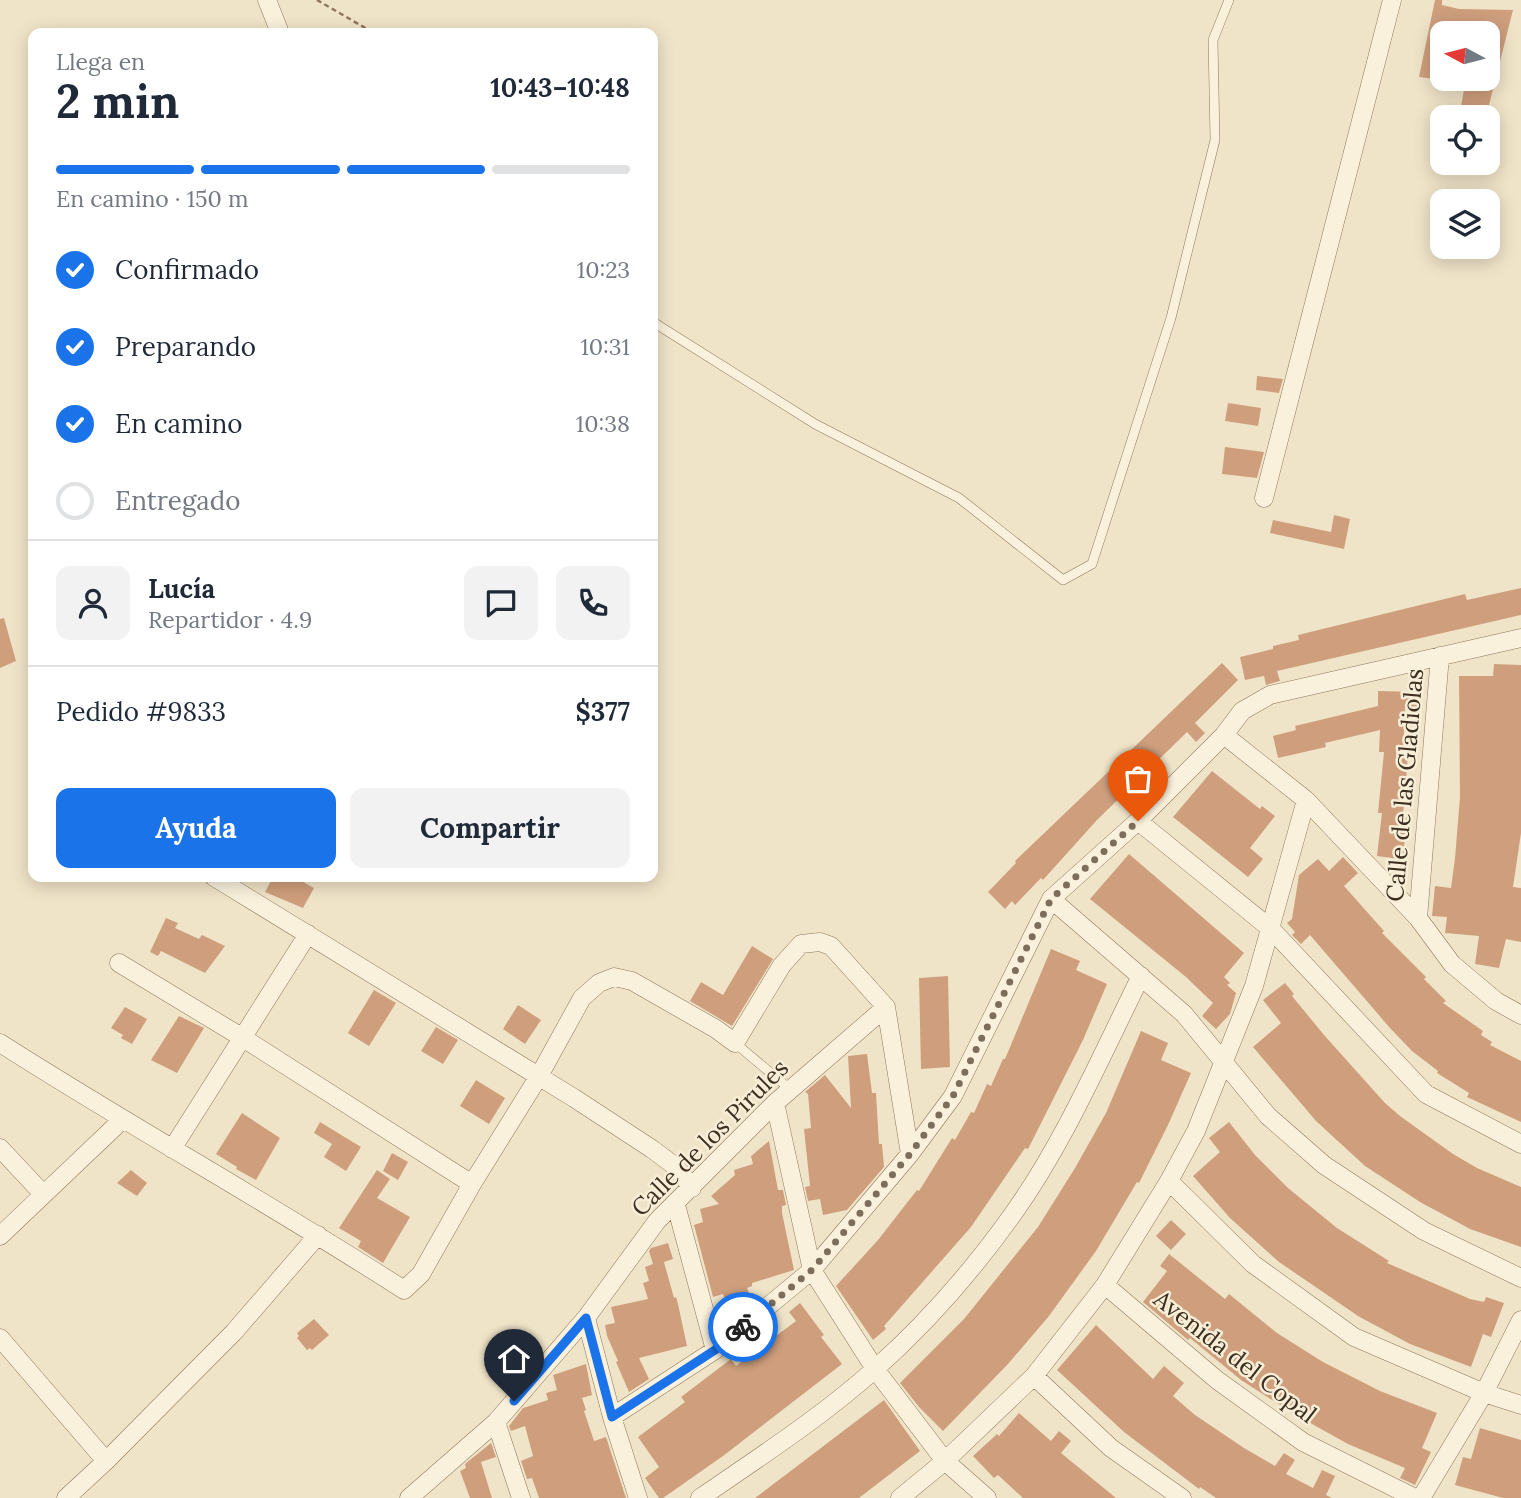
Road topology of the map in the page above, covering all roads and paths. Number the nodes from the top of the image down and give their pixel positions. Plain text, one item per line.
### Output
1 (267, 0) edge
2 (317, 0) edge
3 (1228, 0) edge
4 (1392, 0) edge
5 (278, 28) edge
6 (365, 28) edge
7 (658, 325) edge
8 (1265, 498) dead end
9 (1521, 638) edge
10 (1440, 656) junction
11 (1224, 735) junction
12 (1306, 800) junction
13 (1138, 821) junction
14 (223, 882) edge
15 (1051, 899) junction
16 (1418, 918) junction
17 (1271, 929) junction
18 (308, 934) junction
19 (118, 963) dead end
20 (1142, 976) junction
21 (886, 1007) junction
22 (1520, 1010) edge
23 (243, 1038) junction
24 (0, 1043) edge
25 (735, 1043) junction
26 (1223, 1063) junction
27 (540, 1076) junction
28 (791, 1090) junction
29 (775, 1103) junction
30 (123, 1119) junction
31 (1521, 1144) edge
32 (0, 1149) edge
33 (172, 1149) junction
34 (910, 1154) junction
35 (1169, 1181) junction
36 (472, 1184) junction
37 (692, 1188) junction
38 (43, 1194) junction
39 (676, 1205) junction
40 (318, 1235) junction
41 (0, 1236) edge
42 (812, 1270) junction
43 (1521, 1278) edge
44 (1105, 1285) junction
45 (586, 1318) junction
46 (1521, 1320) edge
47 (0, 1338) edge
48 (715, 1350) junction
49 (875, 1369) junction
50 (1034, 1376) junction
51 (1484, 1393) junction
52 (1521, 1405) edge
53 (612, 1417) junction
54 (496, 1422) junction
55 (106, 1461) junction
56 (945, 1461) junction
57 (66, 1498) edge
58 (409, 1498) edge
59 (521, 1498) edge
60 (638, 1498) edge
61 (700, 1498) edge
62 (900, 1498) edge
63 (987, 1498) edge
64 (1182, 1498) edge
65 (1415, 1498) edge
66 (1421, 1498) edge

1 - 5 street
2 - 6 path
3 - 7 lane
4 - 8 street
9 - 10 street
10 - 11 street
10 - 16 street, Calle de las Gladiolas
11 - 12 street
11 - 13 street
12 - 16 street
12 - 17 street
13 - 15 street
13 - 17 street
14 - 18 street
15 - 20 street
15 - 34 street
16 - 22 street
17 - 26 street
17 - 31 street
18 - 23 street
18 - 27 street
19 - 23 street
20 - 26 street
20 - 49 street
21 - 25 street
21 - 28 street, Calle de los Pirules
21 - 34 street
23 - 33 street
23 - 36 street
24 - 30 street
25 - 27 street
25 - 28 lane
26 - 35 street
26 - 43 street
27 - 36 street
27 - 37 street
28 - 29 street, Calle de los Pirules
29 - 37 street, Calle de los Pirules
29 - 42 street
30 - 33 street
30 - 38 street
32 - 38 street
33 - 40 street
34 - 42 street
35 - 44 street
35 - 51 street
36 - 40 street
37 - 39 street, Calle de los Pirules
38 - 41 street
39 - 45 street, Calle de los Pirules
39 - 48 street
40 - 55 street
42 - 48 street
42 - 49 street
44 - 50 street
44 - 65 street, Avenida del Copal
45 - 53 street
45 - 54 street, Calle de los Pirules
46 - 51 street
47 - 55 street
48 - 53 street
49 - 56 street
49 - 61 street
50 - 56 street
50 - 64 street
51 - 52 street
51 - 66 street
53 - 60 street
54 - 58 street, Calle de los Pirules
54 - 59 street
55 - 57 street
56 - 62 street
56 - 63 street

